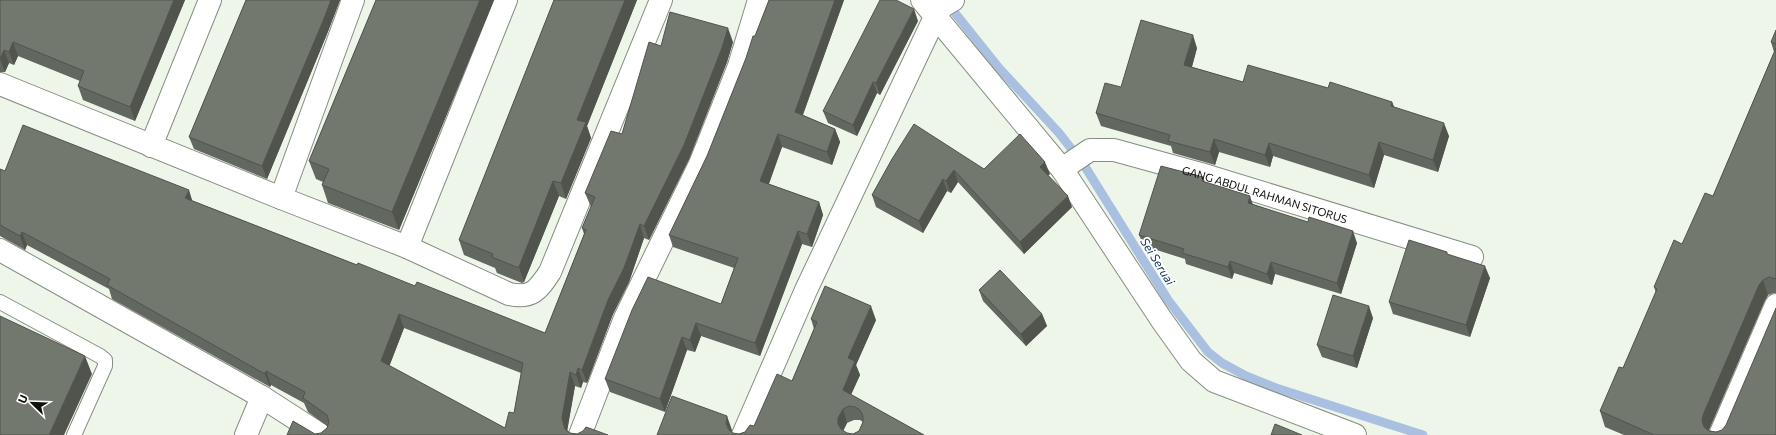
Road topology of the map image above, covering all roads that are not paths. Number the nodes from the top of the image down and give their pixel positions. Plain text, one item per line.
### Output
1 (210, 0) edge
2 (353, 0) edge
3 (506, 0) edge
4 (661, 0) edge
5 (759, 0) edge
6 (938, 5) edge
7 (0, 84) edge
8 (151, 146) junction
9 (1066, 165) junction
10 (281, 198) junction
11 (407, 247) junction
12 (0, 250) edge
13 (1472, 257) dead end
14 (0, 302) edge
15 (1776, 305) edge
16 (262, 397) junction
17 (74, 435) edge
18 (246, 435) edge
19 (321, 435) edge
20 (580, 435) edge
21 (743, 435) edge
22 (1355, 435) edge
23 (1720, 435) edge

1 - 8 street
2 - 10 street
3 - 11 street
4 - 11 street
5 - 20 street
6 - 9 street
6 - 21 street
7 - 8 street
8 - 10 street
9 - 13 street, GANG ABDUL RAHMAN SITORUS
9 - 22 street
10 - 11 street
12 - 16 street
14 - 17 lane
15 - 23 street
16 - 18 street
16 - 19 street

